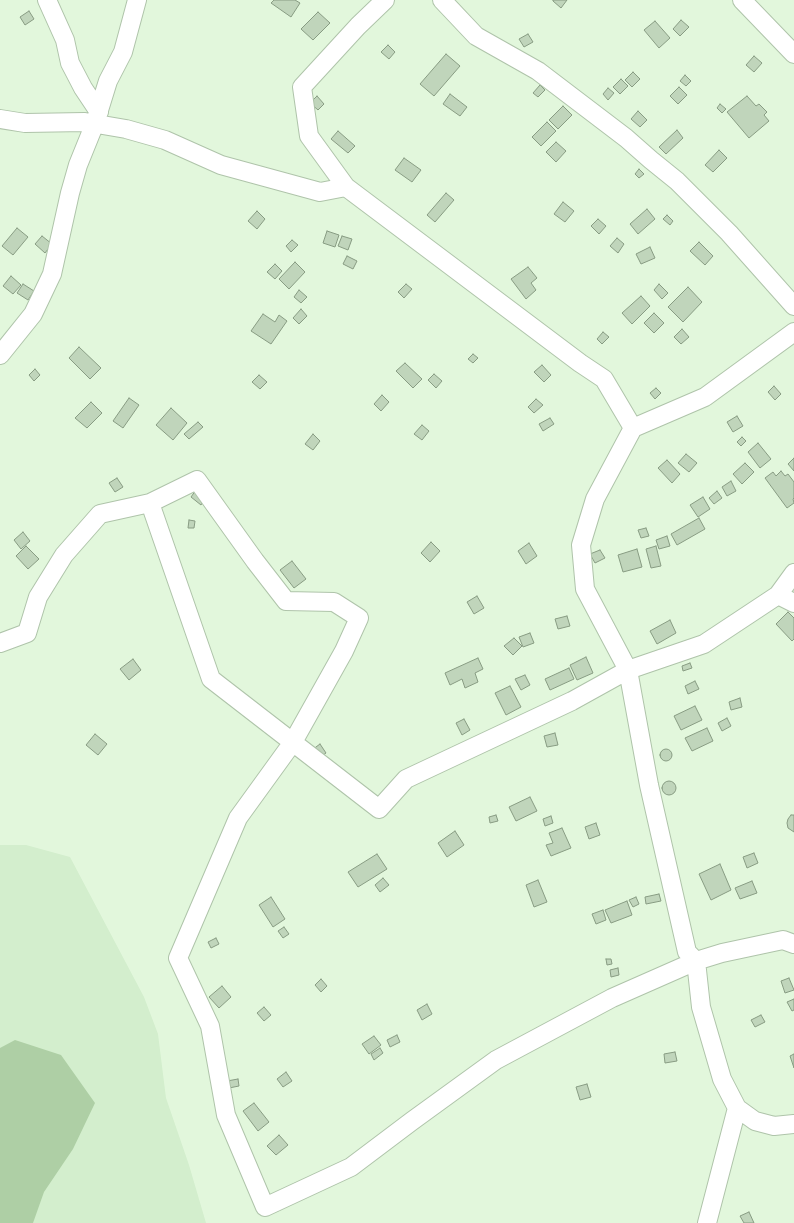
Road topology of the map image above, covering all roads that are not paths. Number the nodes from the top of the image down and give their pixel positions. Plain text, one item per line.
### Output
1 (47, 0) edge
2 (137, 0) edge
3 (385, 0) edge
4 (442, 0) edge
5 (742, 0) edge
6 (794, 54) edge
7 (97, 118) junction
8 (0, 119) edge
9 (24, 123) junction
10 (0, 131) edge
11 (346, 187) junction
12 (794, 306) edge
13 (794, 332) edge
14 (0, 355) edge
15 (633, 428) junction
16 (150, 503) junction
17 (794, 573) edge
18 (786, 599) edge
19 (0, 643) edge
20 (628, 670) junction
21 (293, 742) junction
22 (794, 944) edge
23 (696, 961) junction
24 (737, 1108) junction
25 (794, 1124) edge
26 (707, 1223) edge

1 - 7 street
2 - 7 street
3 - 11 street
4 - 12 street
5 - 6 street
7 - 9 street
7 - 11 street
7 - 14 street
8 - 9 street
9 - 10 street
11 - 15 street
13 - 15 street
15 - 20 street
16 - 19 street
16 - 21 street
16 - 21 street
17 - 18 street
18 - 20 street
20 - 21 street
20 - 23 street
21 - 23 street
22 - 23 street
23 - 24 street
24 - 25 street
24 - 26 street

